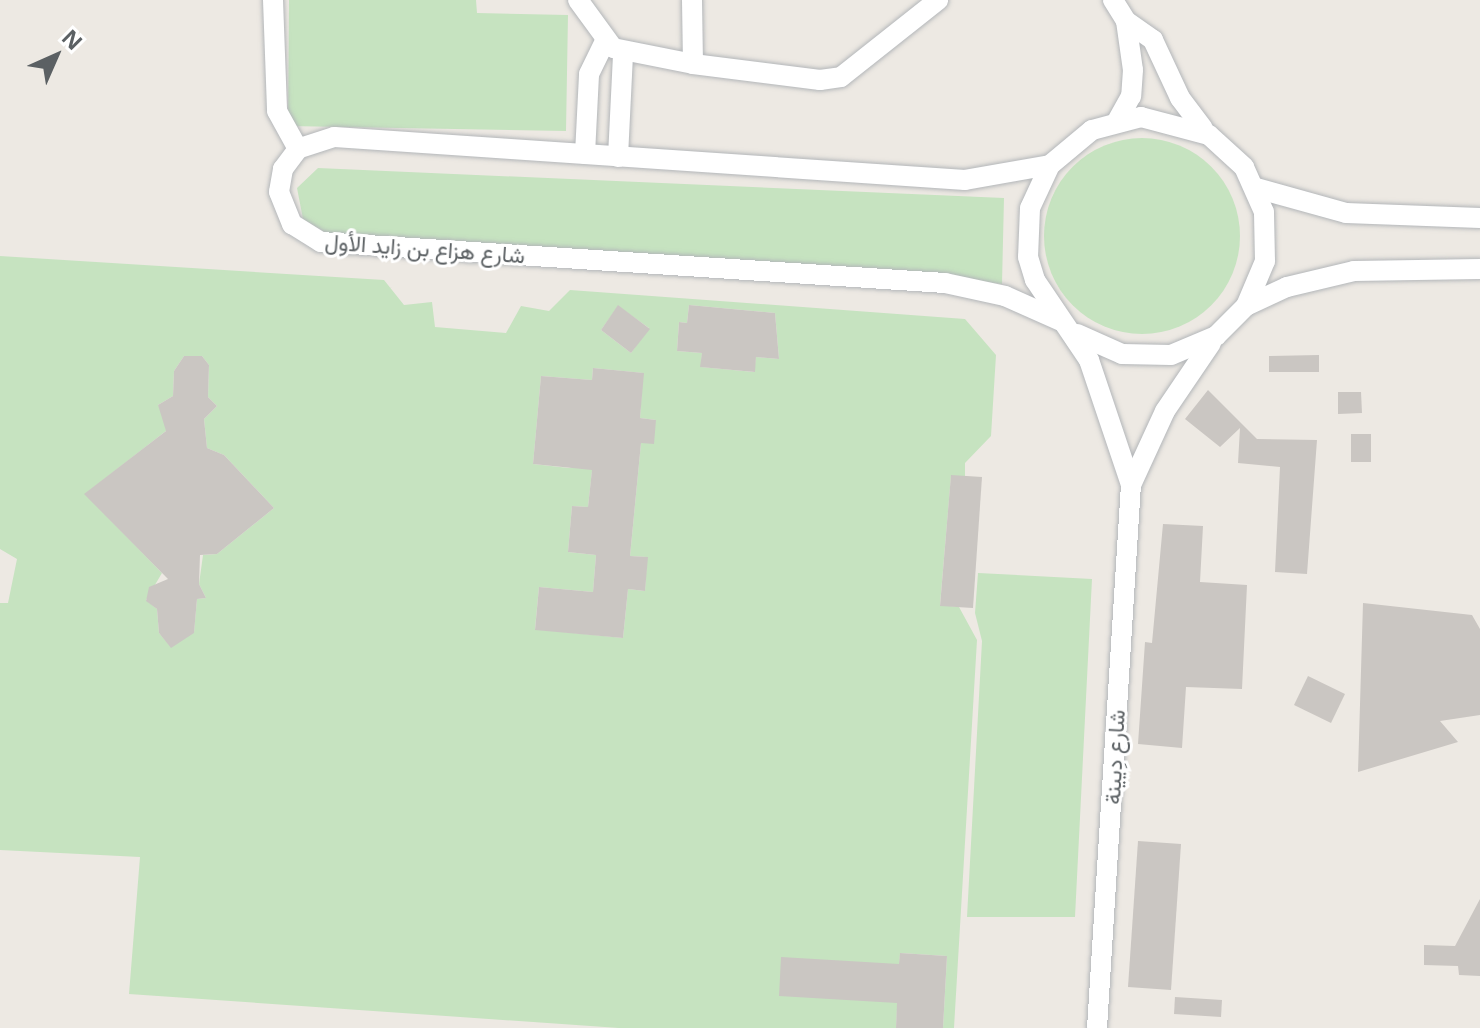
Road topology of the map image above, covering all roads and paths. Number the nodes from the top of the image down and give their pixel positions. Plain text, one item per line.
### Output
1 (273, 0) edge
2 (578, 0) edge
3 (692, 0) edge
4 (938, 0) edge
5 (1113, 0) edge
6 (1126, 21) junction
7 (605, 41) junction
8 (623, 54) junction
9 (1163, 63) junction
10 (693, 64) junction
11 (1133, 70) junction
12 (1117, 121) junction
13 (1209, 135) junction
14 (298, 149) junction
15 (585, 154) junction
16 (618, 157) junction
17 (1050, 165) junction
18 (1256, 188) junction
19 (1480, 218) edge
20 (1480, 269) edge
21 (1246, 306) junction
22 (1061, 321) junction
23 (1077, 334) junction
24 (1216, 336) junction
25 (1131, 485) junction
26 (1097, 1028) edge

1 - 14 street
2 - 7 street
3 - 10 street
4 - 10 street
5 - 6 street
6 - 9 street
6 - 11 street
7 - 8 street
7 - 15 street
8 - 10 street
8 - 16 street
9 - 11 street
9 - 13 street
11 - 12 street
12 - 13 street
12 - 17 street
13 - 18 street
14 - 15 street
14 - 22 street, شارع هزاع بن زايد الأول
15 - 16 street
16 - 17 street
17 - 22 street
18 - 19 street
18 - 21 street
20 - 21 street
21 - 24 street
22 - 23 street
23 - 24 street
23 - 25 street, شارع دِيينة
24 - 25 street, شارع دِيينة
25 - 26 street, شارع دِيينة

